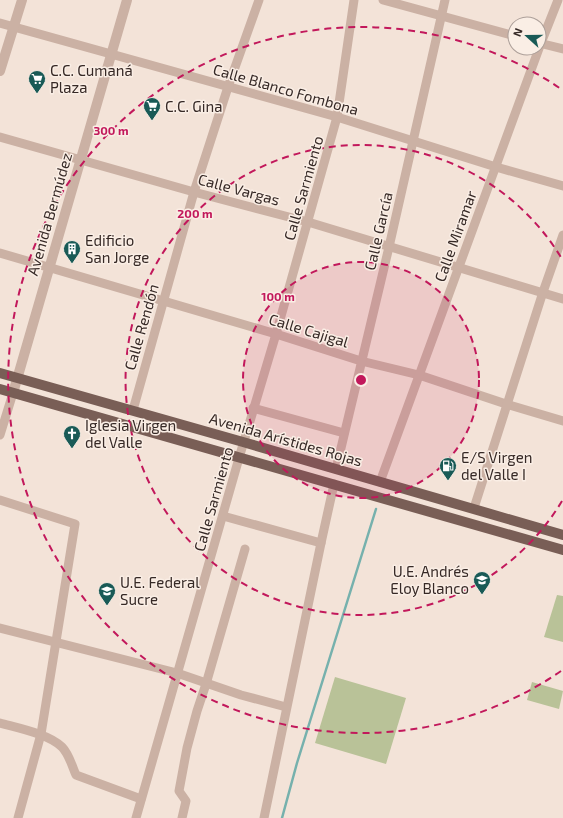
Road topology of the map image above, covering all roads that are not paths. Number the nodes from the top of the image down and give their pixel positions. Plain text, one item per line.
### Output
1 (22, 0) edge
2 (127, 0) edge
3 (259, 0) edge
4 (354, 0) edge
5 (383, 0) edge
6 (445, 0) edge
7 (558, 0) edge
8 (442, 15) junction
9 (0, 22) edge
10 (14, 26) junction
11 (547, 26) edge
12 (507, 34) edge
13 (547, 45) edge
14 (563, 49) edge
15 (111, 54) junction
16 (535, 56) edge
17 (0, 71) edge
18 (228, 87) junction
19 (337, 117) junction
20 (0, 137) edge
21 (413, 140) junction
22 (81, 160) junction
23 (496, 167) junction
24 (563, 186) edge
25 (194, 192) junction
26 (308, 222) junction
27 (563, 235) edge
28 (389, 247) junction
29 (0, 253) edge
30 (458, 267) junction
31 (49, 269) junction
32 (543, 292) junction
33 (563, 299) edge
34 (163, 302) junction
35 (276, 334) junction
36 (361, 361) junction
37 (0, 373) edge
38 (419, 375) junction
39 (17, 378) junction
40 (0, 389) edge
41 (13, 393) junction
42 (506, 404) junction
43 (253, 408) junction
44 (133, 410) junction
45 (563, 421) edge
46 (344, 433) junction
47 (0, 436) edge
48 (243, 442) junction
49 (238, 458) junction
50 (336, 469) junction
51 (380, 482) junction
52 (334, 484) junction
53 (0, 500) edge
54 (474, 508) junction
55 (223, 516) junction
56 (563, 536) edge
57 (321, 543) junction
58 (245, 549) dead end
59 (563, 550) edge
60 (0, 628) edge
61 (55, 642) junction
62 (177, 673) junction
63 (206, 684) junction
64 (286, 707) junction
65 (0, 723) edge
66 (41, 734) junction
67 (141, 799) junction
68 (18, 818) edge
69 (136, 818) edge
70 (182, 818) edge
71 (264, 818) edge

1 - 10 street
2 - 15 street, Avenida Bermúdez
3 - 18 street, Calle Rendón
4 - 19 street, Calle Sarmiento
5 - 8 street
6 - 8 street, Calle García
7 - 11 street, Calle Miramar
8 - 12 street
8 - 21 street, Calle García
9 - 10 street, Calle Blanco Fombona
10 - 15 street, Calle Blanco Fombona
10 - 17 street
13 - 14 street
15 - 18 street, Calle Blanco Fombona
15 - 22 street, Avenida Bermúdez
16 - 23 street, Calle Miramar
18 - 19 street, Calle Blanco Fombona
18 - 25 street, Calle Rendón
19 - 21 street, Calle Blanco Fombona
19 - 26 street, Calle Sarmiento
20 - 22 street, Calle Vargas
21 - 23 street, Calle Blanco Fombona
21 - 28 street, Calle García
22 - 25 street, Calle Vargas
22 - 31 street, Avenida Bermúdez
23 - 24 street, Calle Blanco Fombona
23 - 30 street, Calle Miramar
25 - 26 street, Calle Vargas
25 - 34 street, Calle Rendón
26 - 28 street, Calle Vargas
26 - 35 street, Calle Sarmiento
27 - 32 street
28 - 30 street, Calle Vargas
28 - 36 street, Calle García
29 - 31 street, Calle Cajigal
30 - 32 street, Calle Vargas
30 - 38 street, Calle Miramar
31 - 34 street, Calle Cajigal
31 - 39 street, Avenida Bermúdez
32 - 33 street, Calle Vargas
32 - 42 street
34 - 35 street, Calle Cajigal
34 - 44 street, Calle Rendón
35 - 36 street, Calle Cajigal
35 - 43 street, Calle Sarmiento
36 - 38 street, Calle Cajigal
36 - 46 street, Calle García
37 - 39 main road, Avenida Arístides Rojas
38 - 42 street, Calle Cajigal
38 - 51 street, Calle Miramar
39 - 41 street, Avenida Bermúdez
39 - 44 main road, Avenida Arístides Rojas
40 - 41 main road, Avenida Arístides Rojas
41 - 47 street, Avenida Bermúdez
41 - 49 main road, Avenida Arístides Rojas
42 - 45 street, Calle Cajigal
42 - 54 street
43 - 46 street
43 - 48 street, Calle Sarmiento
44 - 48 main road, Avenida Arístides Rojas
46 - 50 street, Calle García
48 - 49 street, Calle Sarmiento
48 - 50 main road, Avenida Arístides Rojas
49 - 52 main road, Avenida Arístides Rojas
49 - 55 street, Calle Sarmiento
50 - 51 main road, Avenida Arístides Rojas
51 - 54 main road, Avenida Arístides Rojas
52 - 57 street
52 - 59 main road, Avenida Arístides Rojas
53 - 61 street
54 - 56 main road, Avenida Arístides Rojas
55 - 57 street
55 - 62 street, Calle Sarmiento
57 - 64 street
58 - 63 street
60 - 61 street
61 - 62 street
61 - 66 street
62 - 63 street
62 - 67 street, Calle Sarmiento
63 - 64 street
63 - 70 street
64 - 71 street
65 - 66 street
66 - 67 street
66 - 68 street
67 - 69 street, Calle Sarmiento

